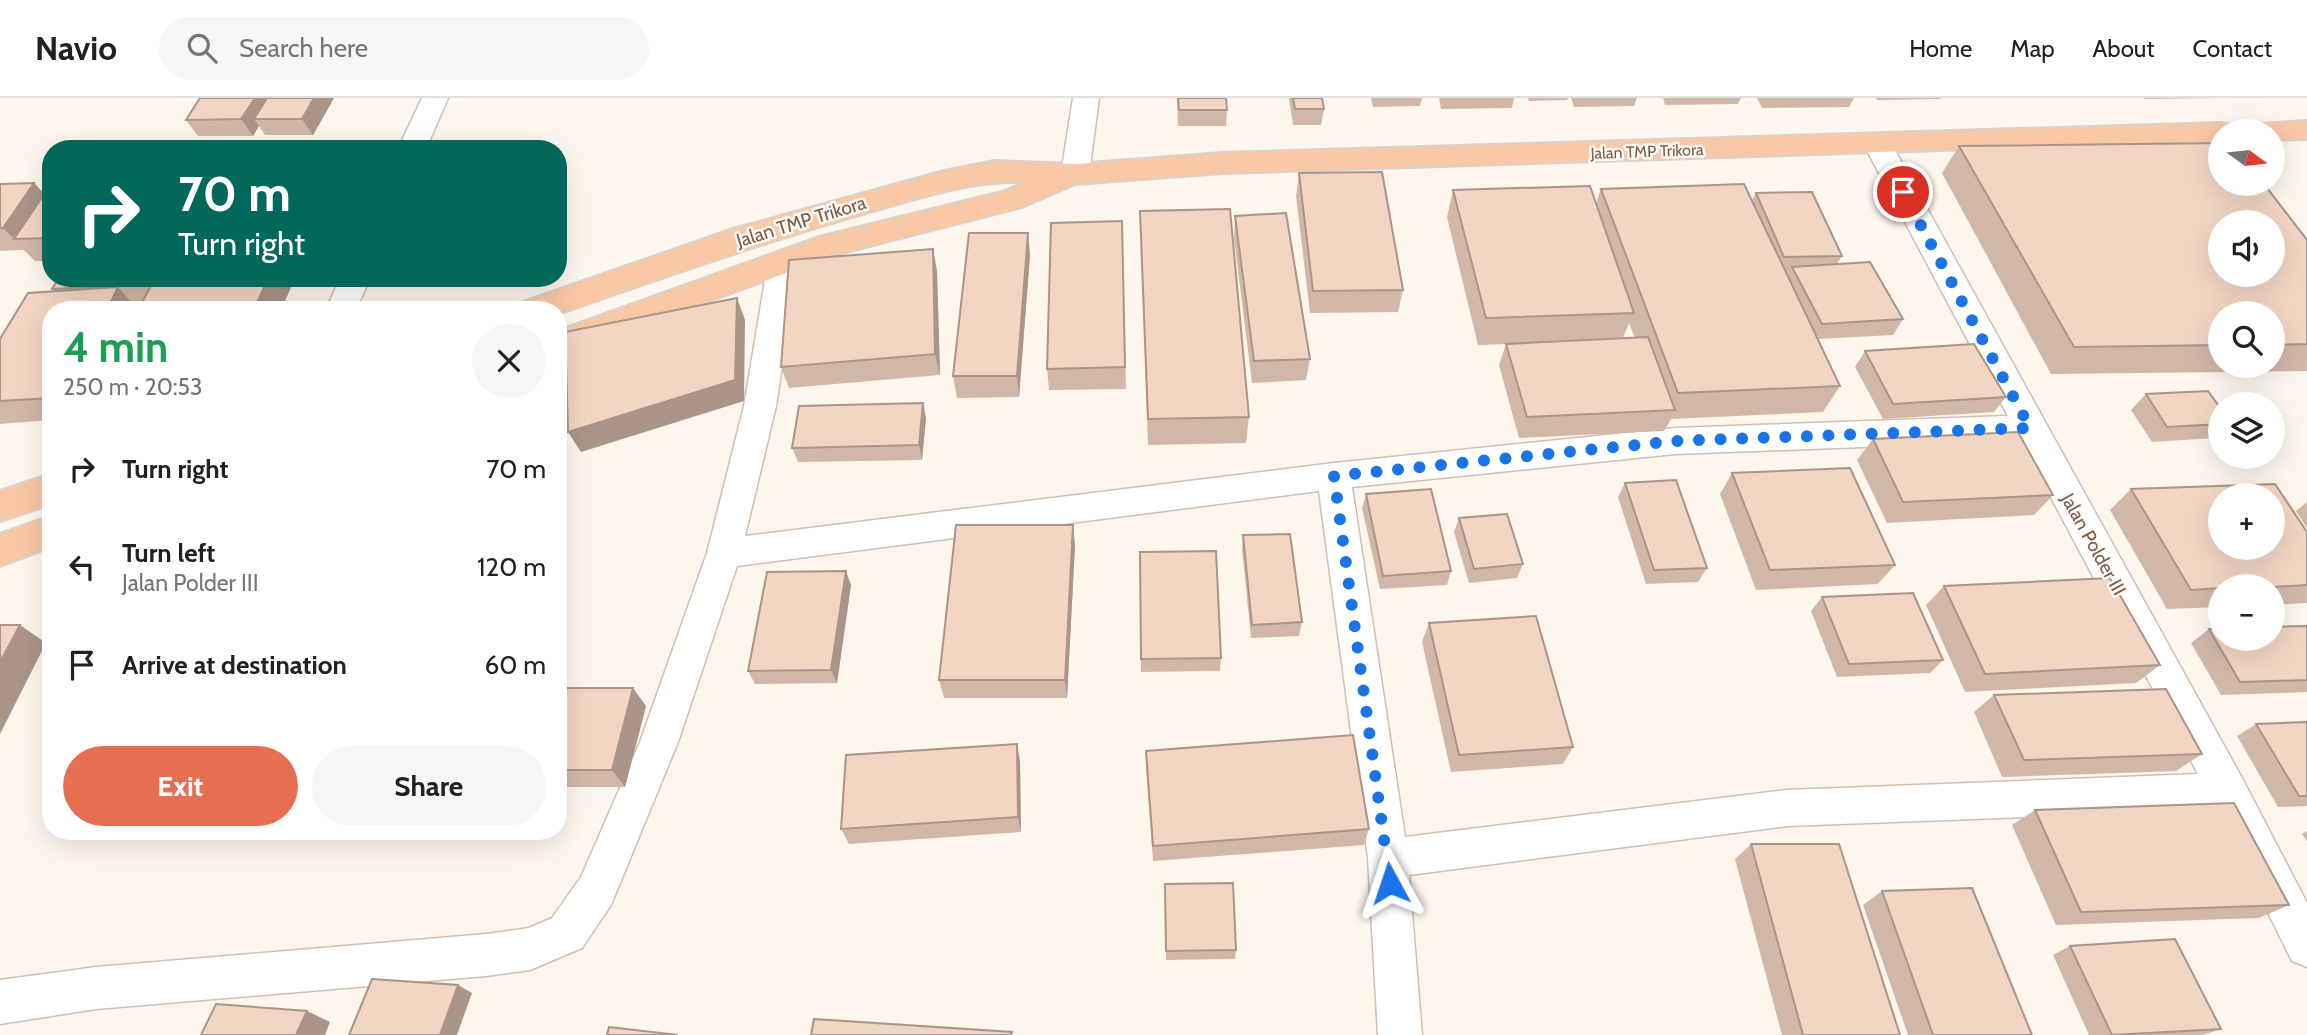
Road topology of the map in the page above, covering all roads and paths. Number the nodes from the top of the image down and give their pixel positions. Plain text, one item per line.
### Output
1 (435, 98) edge
2 (1086, 98) edge
3 (2307, 130) edge
4 (2286, 131) edge
5 (2208, 137) edge
6 (416, 140) edge
7 (1878, 145) junction
8 (1074, 174) junction
9 (783, 262) junction
10 (561, 301) edge
11 (567, 341) edge
12 (2030, 428) junction
13 (1334, 476) junction
14 (42, 492) edge
15 (0, 506) edge
16 (42, 534) edge
17 (0, 550) edge
18 (724, 553) junction
19 (2228, 791) junction
20 (1388, 858) junction
21 (2307, 946) edge
22 (0, 1002) edge
23 (1400, 1035) edge

1 - 6 street
2 - 8 street
3 - 4 highway
5 - 7 highway, Jalan TMP Trikora
7 - 8 highway, Jalan TMP Trikora
7 - 12 street, Jalan Polder III
8 - 9 highway, Jalan TMP Trikora
8 - 10 highway, Jalan TMP Trikora
9 - 11 highway, Jalan TMP Trikora
9 - 18 street
12 - 13 street
12 - 19 street, Jalan Polder III
13 - 18 street
13 - 20 street
14 - 15 highway
16 - 17 highway
18 - 22 street
19 - 20 street
19 - 21 street, Jalan Polder III
20 - 23 street

